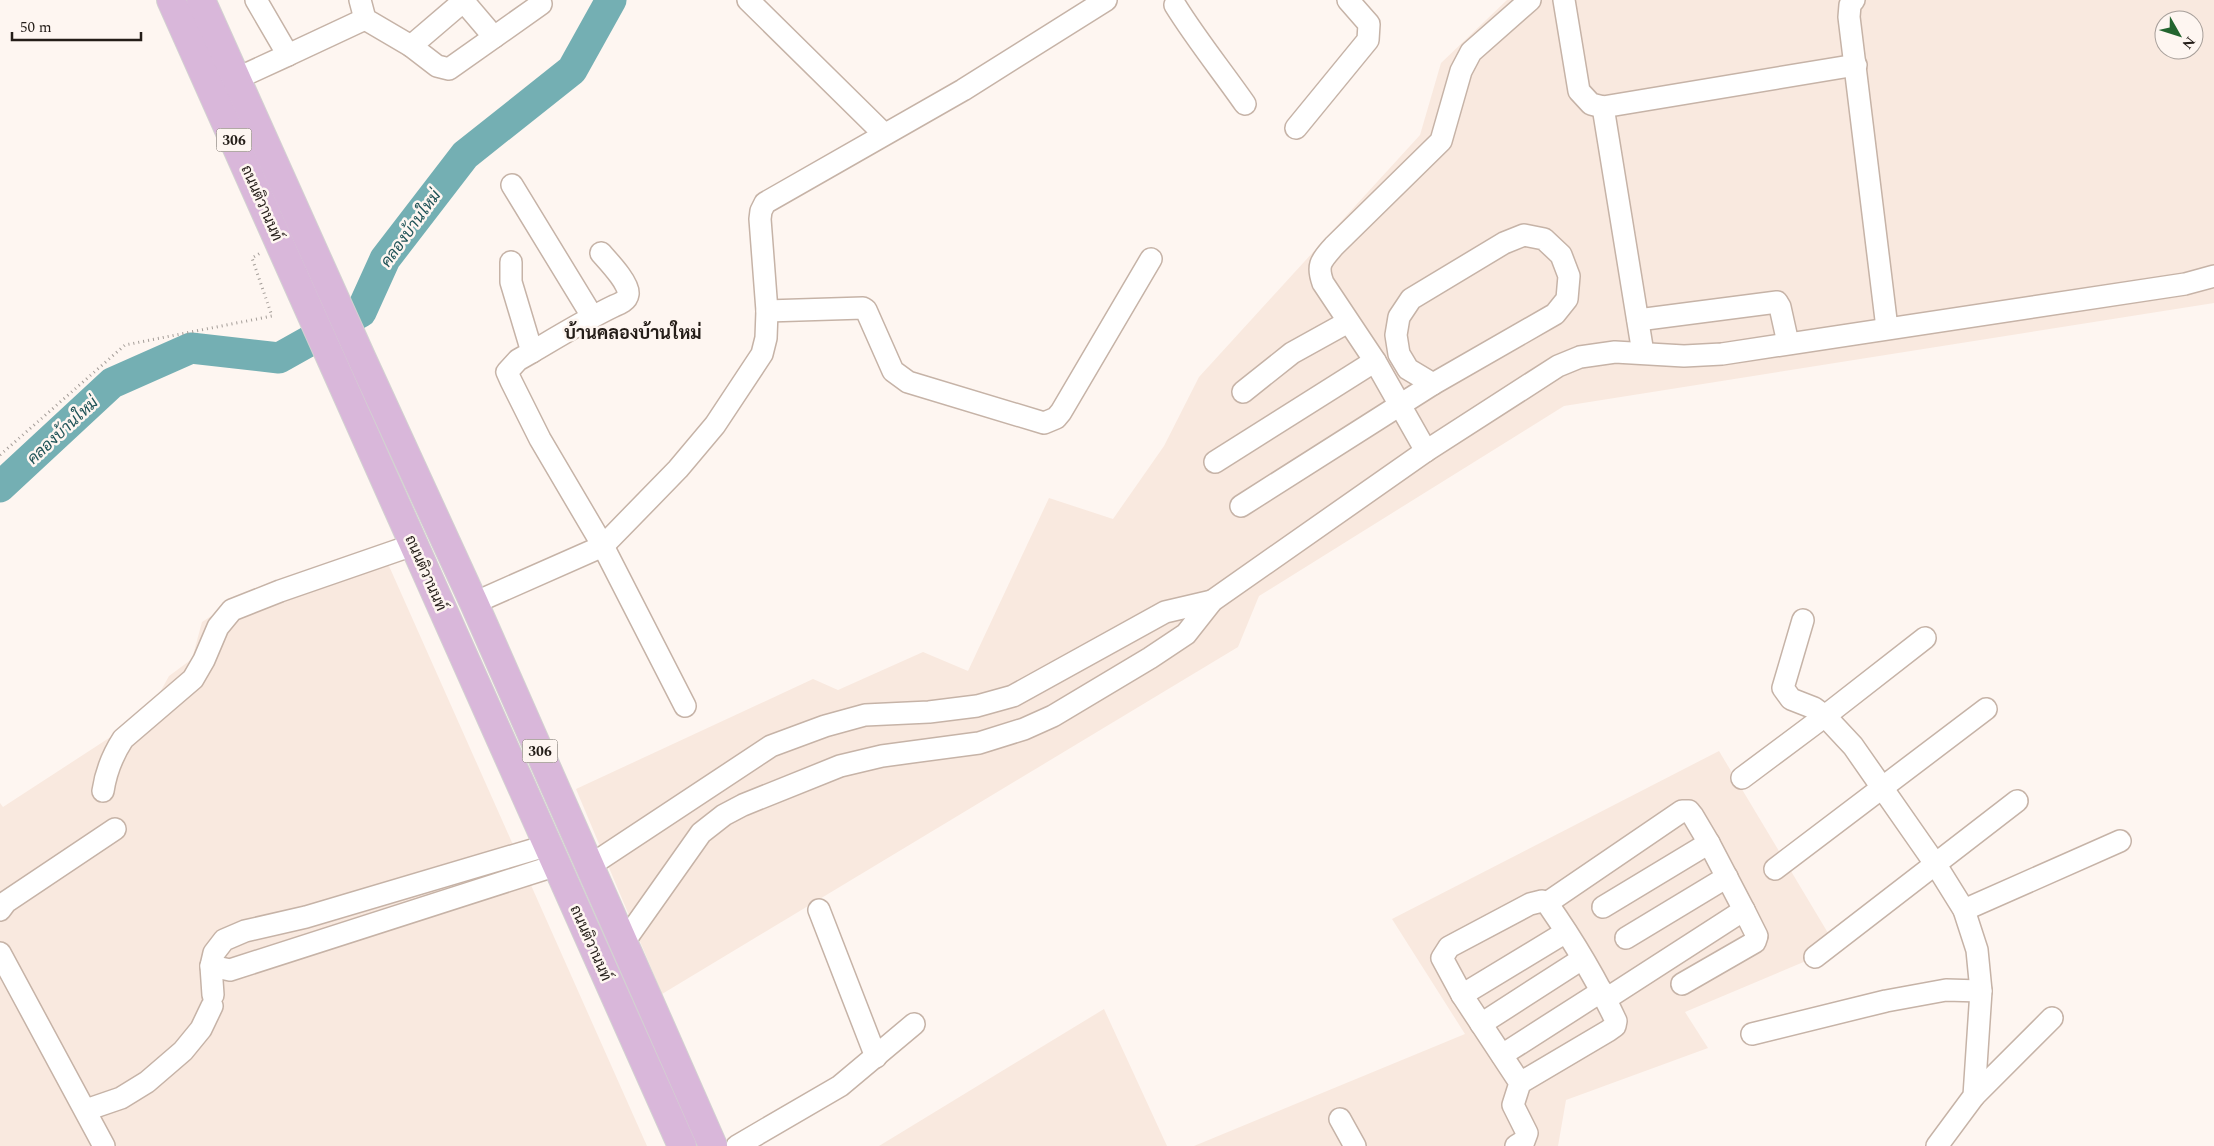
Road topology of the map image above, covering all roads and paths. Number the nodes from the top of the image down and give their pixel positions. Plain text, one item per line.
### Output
1 (170, 0) edge
2 (201, 0) edge
3 (256, 0) edge
4 (748, 0) edge
5 (1106, 0) edge
6 (1530, 0) edge
7 (1564, 0) edge
8 (1854, 0) edge
9 (1350, 2) edge
10 (540, 4) dead end
11 (1175, 5) dead end
12 (363, 10) edge
13 (494, 37) junction
14 (411, 46) junction
15 (288, 55) junction
16 (1856, 65) junction
17 (238, 78) junction
18 (1245, 104) dead end
19 (1603, 107) junction
20 (1296, 128) dead end
21 (884, 134) junction
22 (512, 185) dead end
23 (280, 242) junction
24 (601, 253) dead end
25 (1151, 260) dead end
26 (511, 262) dead end
27 (2214, 276) edge
28 (767, 312) junction
29 (592, 316) junction
30 (1638, 320) junction
31 (1348, 322) junction
32 (1887, 328) junction
33 (1788, 343) junction
34 (532, 352) junction
35 (1643, 353) junction
36 (1375, 361) junction
37 (1408, 369) junction
38 (1386, 383) junction
39 (1433, 384) junction
40 (1243, 392) dead end
41 (1400, 406) junction
42 (1426, 451) junction
43 (0, 455) edge
44 (1216, 462) dead end
45 (1241, 506) dead end
46 (414, 545) junction
47 (603, 546) junction
48 (1212, 601) junction
49 (474, 603) junction
50 (1803, 620) dead end
51 (1925, 638) dead end
52 (685, 706) dead end
53 (1986, 709) dead end
54 (1825, 716) junction
55 (1742, 778) dead end
56 (710, 785) junction
57 (1883, 788) junction
58 (103, 791) dead end
59 (2017, 801) dead end
60 (724, 815) junction
61 (115, 829) dead end
62 (2120, 841) dead end
63 (1709, 843) junction
64 (552, 855) junction
65 (591, 865) junction
66 (1936, 865) junction
67 (1775, 869) dead end
68 (1728, 877) junction
69 (1546, 903) junction
70 (1603, 907) dead end
71 (0, 910) edge
72 (819, 910) dead end
73 (1744, 910) junction
74 (1964, 910) junction
75 (1566, 932) junction
76 (1626, 938) dead end
77 (624, 942) junction
78 (0, 953) edge
79 (1815, 957) dead end
80 (1582, 959) junction
81 (210, 966) junction
82 (1682, 984) dead end
83 (1981, 991) junction
84 (1462, 995) junction
85 (1604, 995) junction
86 (2052, 1018) dead end
87 (914, 1024) dead end
88 (1481, 1024) junction
89 (1752, 1034) dead end
90 (1502, 1055) junction
91 (876, 1057) junction
92 (1520, 1083) junction
93 (1974, 1096) junction
94 (86, 1110) junction
95 (1340, 1119) dead end
96 (104, 1146) edge
97 (682, 1146) edge
98 (713, 1146) edge
99 (737, 1146) edge
100 (1355, 1146) edge
101 (1516, 1146) edge
102 (1937, 1146) edge

1 - 23 main road, ถนนติวานนท์ / 306
2 - 17 main road, ถนนติวานนท์ / 306
3 - 15 street
4 - 21 street
5 - 21 street
6 - 31 street
7 - 19 street
8 - 16 street
9 - 20 street
10 - 13 street
11 - 18 street
12 - 14 street
12 - 15 street
13 - 14 street
13 - 14 street
15 - 17 street
16 - 19 street
16 - 32 street
17 - 49 main road, ถนนติวานนท์ / 306
19 - 30 street
21 - 28 street
22 - 29 street
23 - 43 path
23 - 46 main road, ถนนติวานนท์ / 306
24 - 29 street
25 - 28 street
26 - 34 street
27 - 32 street
28 - 47 street
29 - 34 street
30 - 33 street
30 - 35 street
31 - 36 street
31 - 40 street
32 - 33 street
33 - 35 street
34 - 47 street
35 - 42 street
36 - 38 street
36 - 44 street
37 - 38 street
37 - 39 street
37 - 39 street
38 - 41 street
39 - 41 street
41 - 42 street
41 - 45 street
42 - 48 street
46 - 58 street
46 - 64 main road, ถนนติวานนท์ / 306
47 - 49 street
47 - 52 street
48 - 56 street
48 - 60 street
49 - 65 main road, ถนนติวานนท์ / 306
50 - 54 street
51 - 54 street
53 - 57 street
54 - 55 street
54 - 57 street
56 - 60 street
56 - 65 street
57 - 66 street
57 - 67 street
59 - 66 street
60 - 77 street
61 - 71 street
62 - 74 street
63 - 68 street
63 - 69 street
63 - 70 street
64 - 81 street
64 - 81 street
64 - 97 main road, ถนนติวานนท์ / 306
65 - 77 main road, ถนนติวานนท์ / 306
66 - 74 street
66 - 79 street
68 - 73 street
68 - 76 street
69 - 75 street
69 - 84 street
72 - 91 street
73 - 82 street
73 - 85 street
74 - 83 street
75 - 80 street
75 - 84 street
77 - 98 main road, ถนนติวานนท์ / 306
78 - 94 street
80 - 85 street
80 - 88 street
81 - 94 street
83 - 89 street
83 - 93 street
84 - 88 street
85 - 90 street
85 - 92 street
86 - 93 street
87 - 91 street
88 - 90 street
90 - 92 street
91 - 99 street
92 - 101 street
93 - 102 street
94 - 96 street
95 - 100 street

